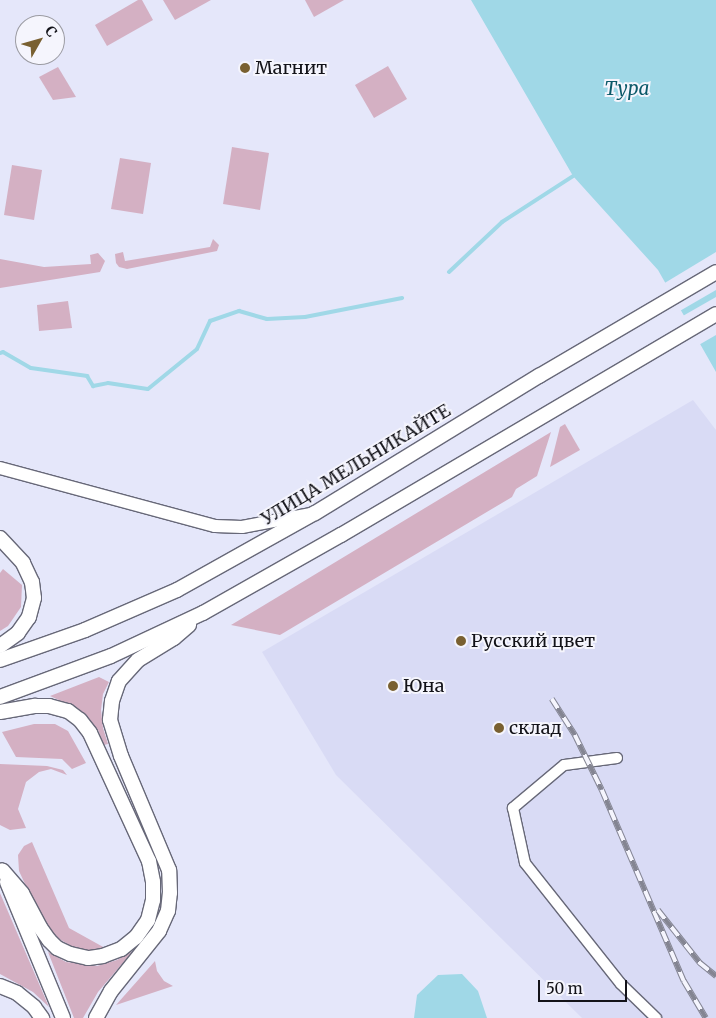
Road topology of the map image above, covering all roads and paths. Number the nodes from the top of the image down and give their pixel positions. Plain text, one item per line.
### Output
1 (716, 272) edge
2 (716, 314) edge
3 (0, 468) edge
4 (314, 513) junction
5 (0, 538) edge
6 (203, 613) junction
7 (0, 646) edge
8 (0, 660) edge
9 (0, 697) edge
10 (0, 712) edge
11 (617, 758) dead end
12 (1, 867) edge
13 (0, 986) edge
14 (42, 1018) edge
15 (63, 1018) edge
16 (96, 1018) edge
17 (656, 1018) edge

1 - 4 main road, УЛИЦА МЕЛЬНИКАЙТЕ
2 - 6 main road
3 - 4 street
4 - 8 main road, УЛИЦА МЕЛЬНИКАЙТЕ
5 - 7 main road
6 - 9 main road
6 - 16 main road
10 - 12 main road
11 - 17 street
12 - 15 main road
13 - 14 main road

